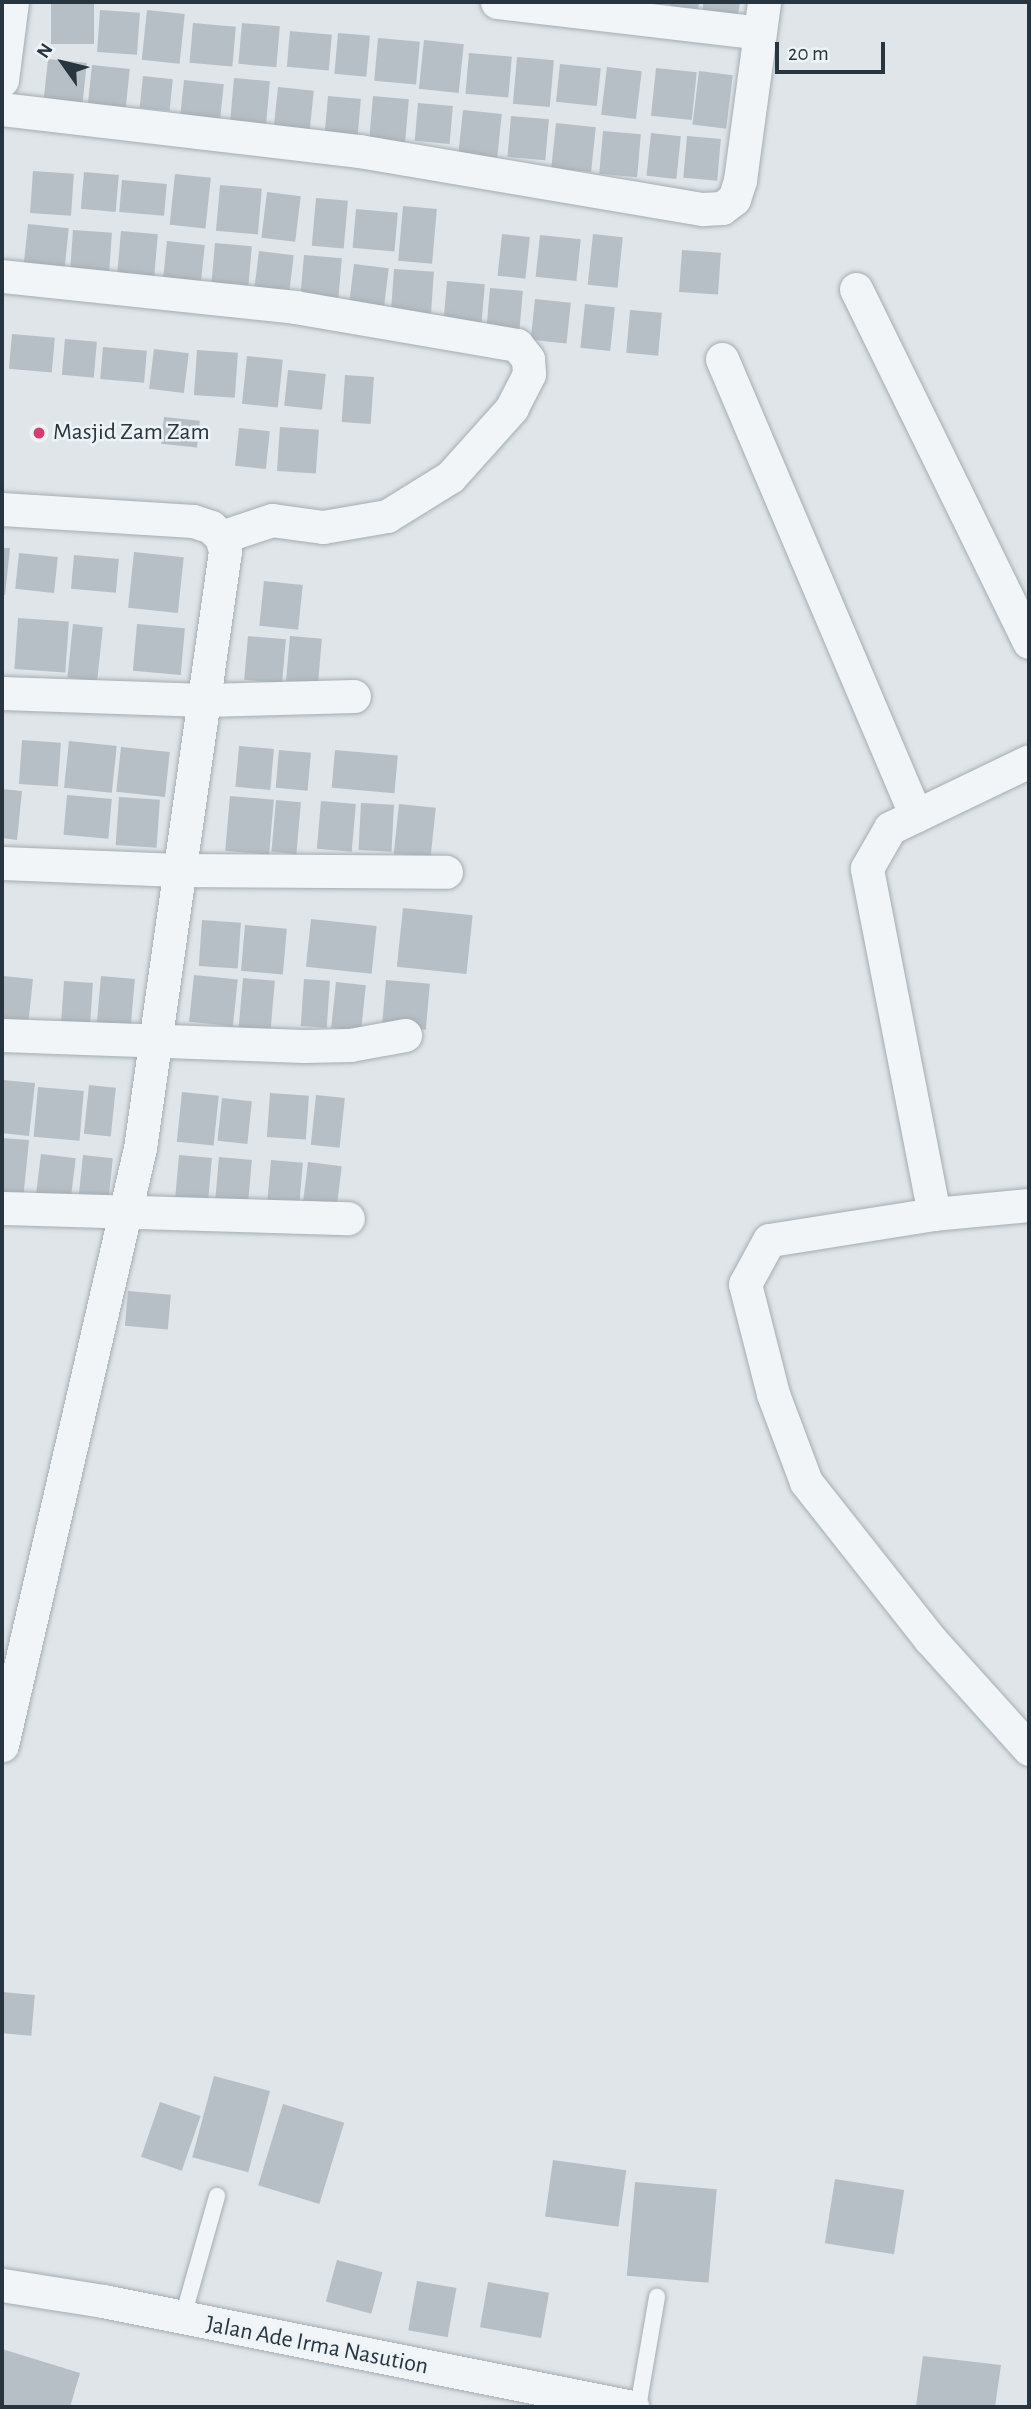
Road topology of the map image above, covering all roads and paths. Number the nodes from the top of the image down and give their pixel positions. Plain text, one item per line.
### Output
1 (12, 2) edge
2 (497, 2) edge
3 (762, 18) edge
4 (2, 80) edge
5 (2, 109) edge
6 (2, 276) edge
7 (856, 289) dead end
8 (722, 359) dead end
9 (2, 509) edge
10 (221, 537) junction
11 (1029, 642) edge
12 (2, 693) edge
13 (354, 696) dead end
14 (205, 700) junction
15 (1029, 761) edge
16 (916, 815) junction
17 (2, 863) edge
18 (179, 870) junction
19 (446, 872) dead end
20 (2, 1035) edge
21 (405, 1035) dead end
22 (153, 1043) junction
23 (1029, 1205) edge
24 (2, 1208) edge
25 (128, 1211) junction
26 (934, 1214) junction
27 (348, 1218) dead end
28 (2, 1745) edge
29 (1029, 1749) edge
30 (217, 2196) dead end
31 (2, 2285) edge
32 (656, 2297) dead end
33 (182, 2320) junction
34 (476, 2393) edge
35 (632, 2407) edge
36 (638, 2407) edge

1 - 4 street
2 - 3 street
3 - 5 street
6 - 10 street
7 - 11 street
8 - 16 street
9 - 10 street
10 - 14 street
12 - 14 street
13 - 14 street
14 - 18 street
15 - 16 street
16 - 26 street
17 - 18 street
18 - 19 street
18 - 22 street
20 - 22 street
21 - 22 street
22 - 25 street
23 - 26 street
24 - 25 street
25 - 27 street
25 - 28 street
26 - 29 street
30 - 33 lane
31 - 33 street, Jalan Ade Irma Nasution
32 - 36 lane
33 - 34 street, Jalan Ade Irma Nasution
34 - 35 street, Jalan Ade Irma Nasution

